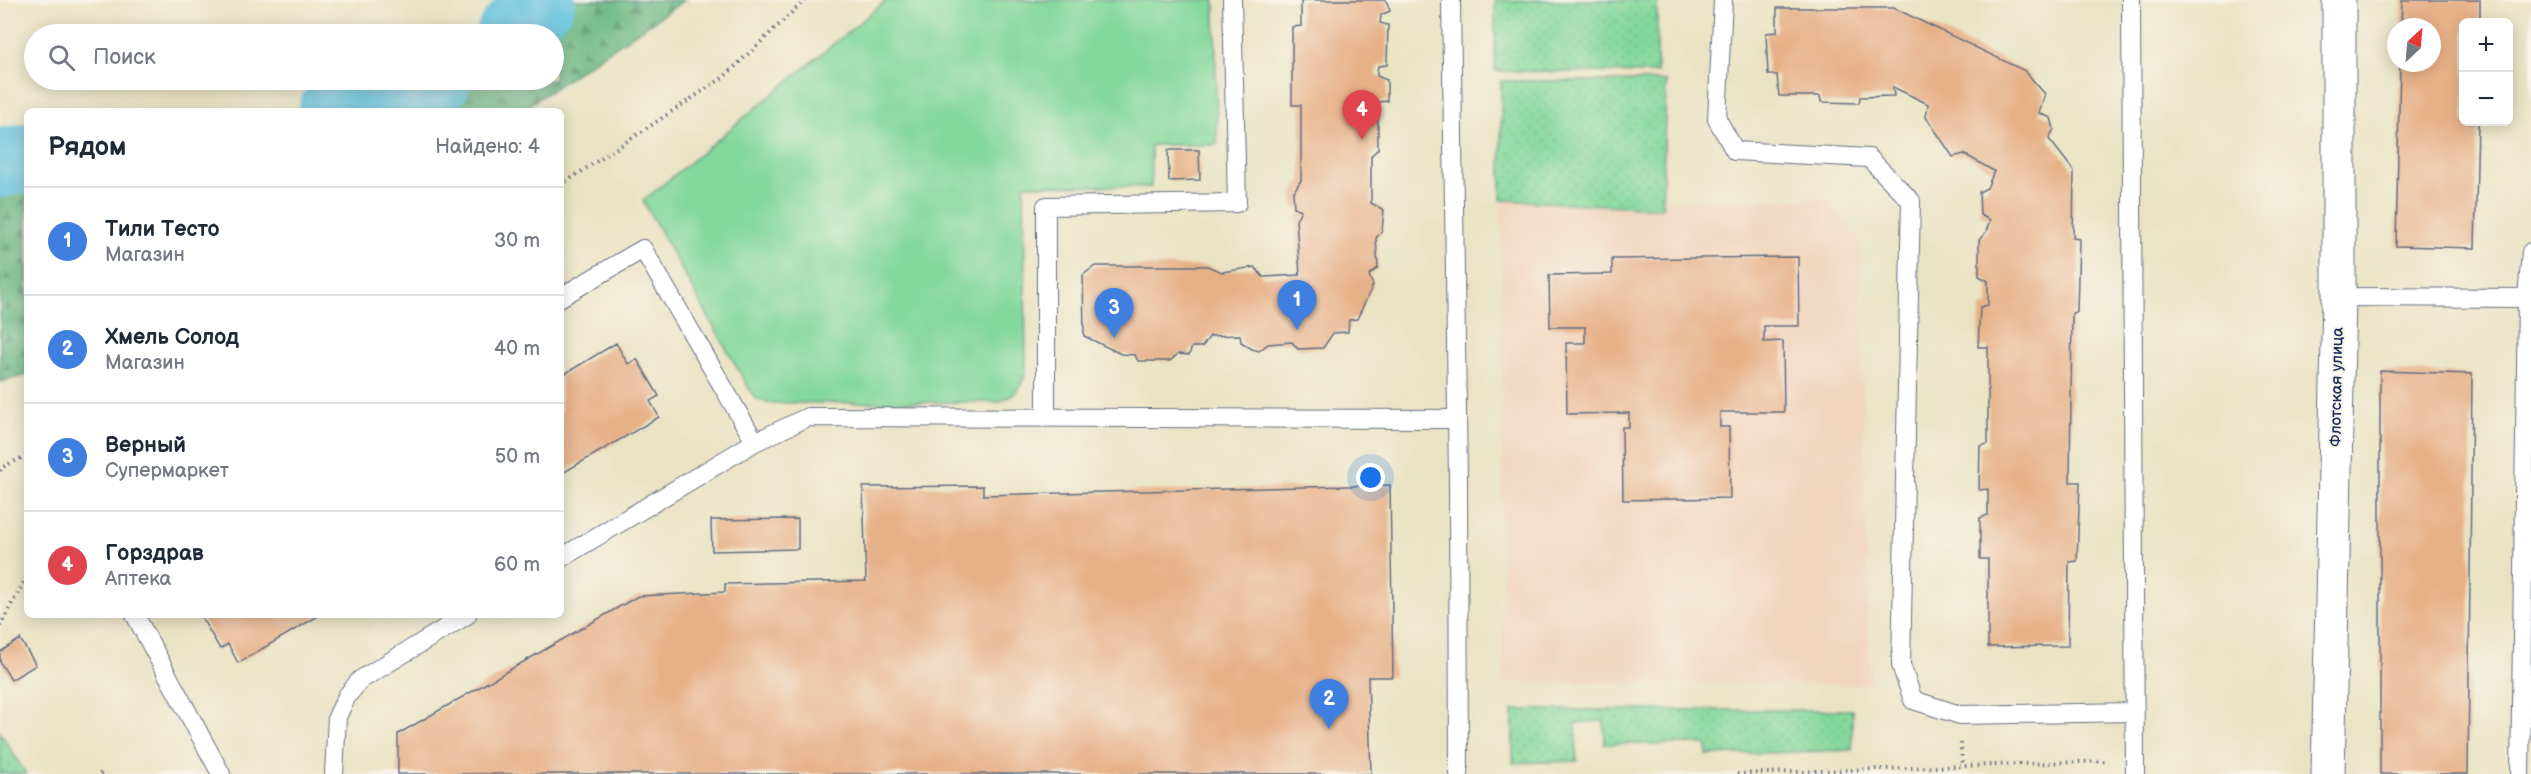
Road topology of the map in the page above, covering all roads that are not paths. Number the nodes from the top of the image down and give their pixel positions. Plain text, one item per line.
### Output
1 (1232, 0) edge
2 (1451, 0) edge
3 (1723, 0) edge
4 (2131, 0) edge
5 (2339, 0) edge
6 (2531, 252) edge
7 (564, 295) edge
8 (2339, 297) junction
9 (2527, 298) junction
10 (1046, 418) junction
11 (1456, 419) junction
12 (755, 442) junction
13 (564, 556) edge
14 (137, 618) edge
15 (462, 618) edge
16 (2134, 712) junction
17 (2135, 767) edge
18 (221, 774) edge
19 (334, 774) edge
20 (1459, 774) edge
21 (2328, 774) edge
22 (2520, 774) edge

1 - 10 lane
2 - 11 lane
3 - 16 lane
4 - 16 lane
5 - 8 street, Флотская улица
6 - 9 lane
7 - 12 lane
8 - 9 lane
8 - 21 street, Флотская улица
9 - 22 lane
10 - 11 lane
10 - 12 lane
11 - 20 lane
12 - 13 lane
14 - 18 lane
15 - 19 lane
16 - 17 lane

